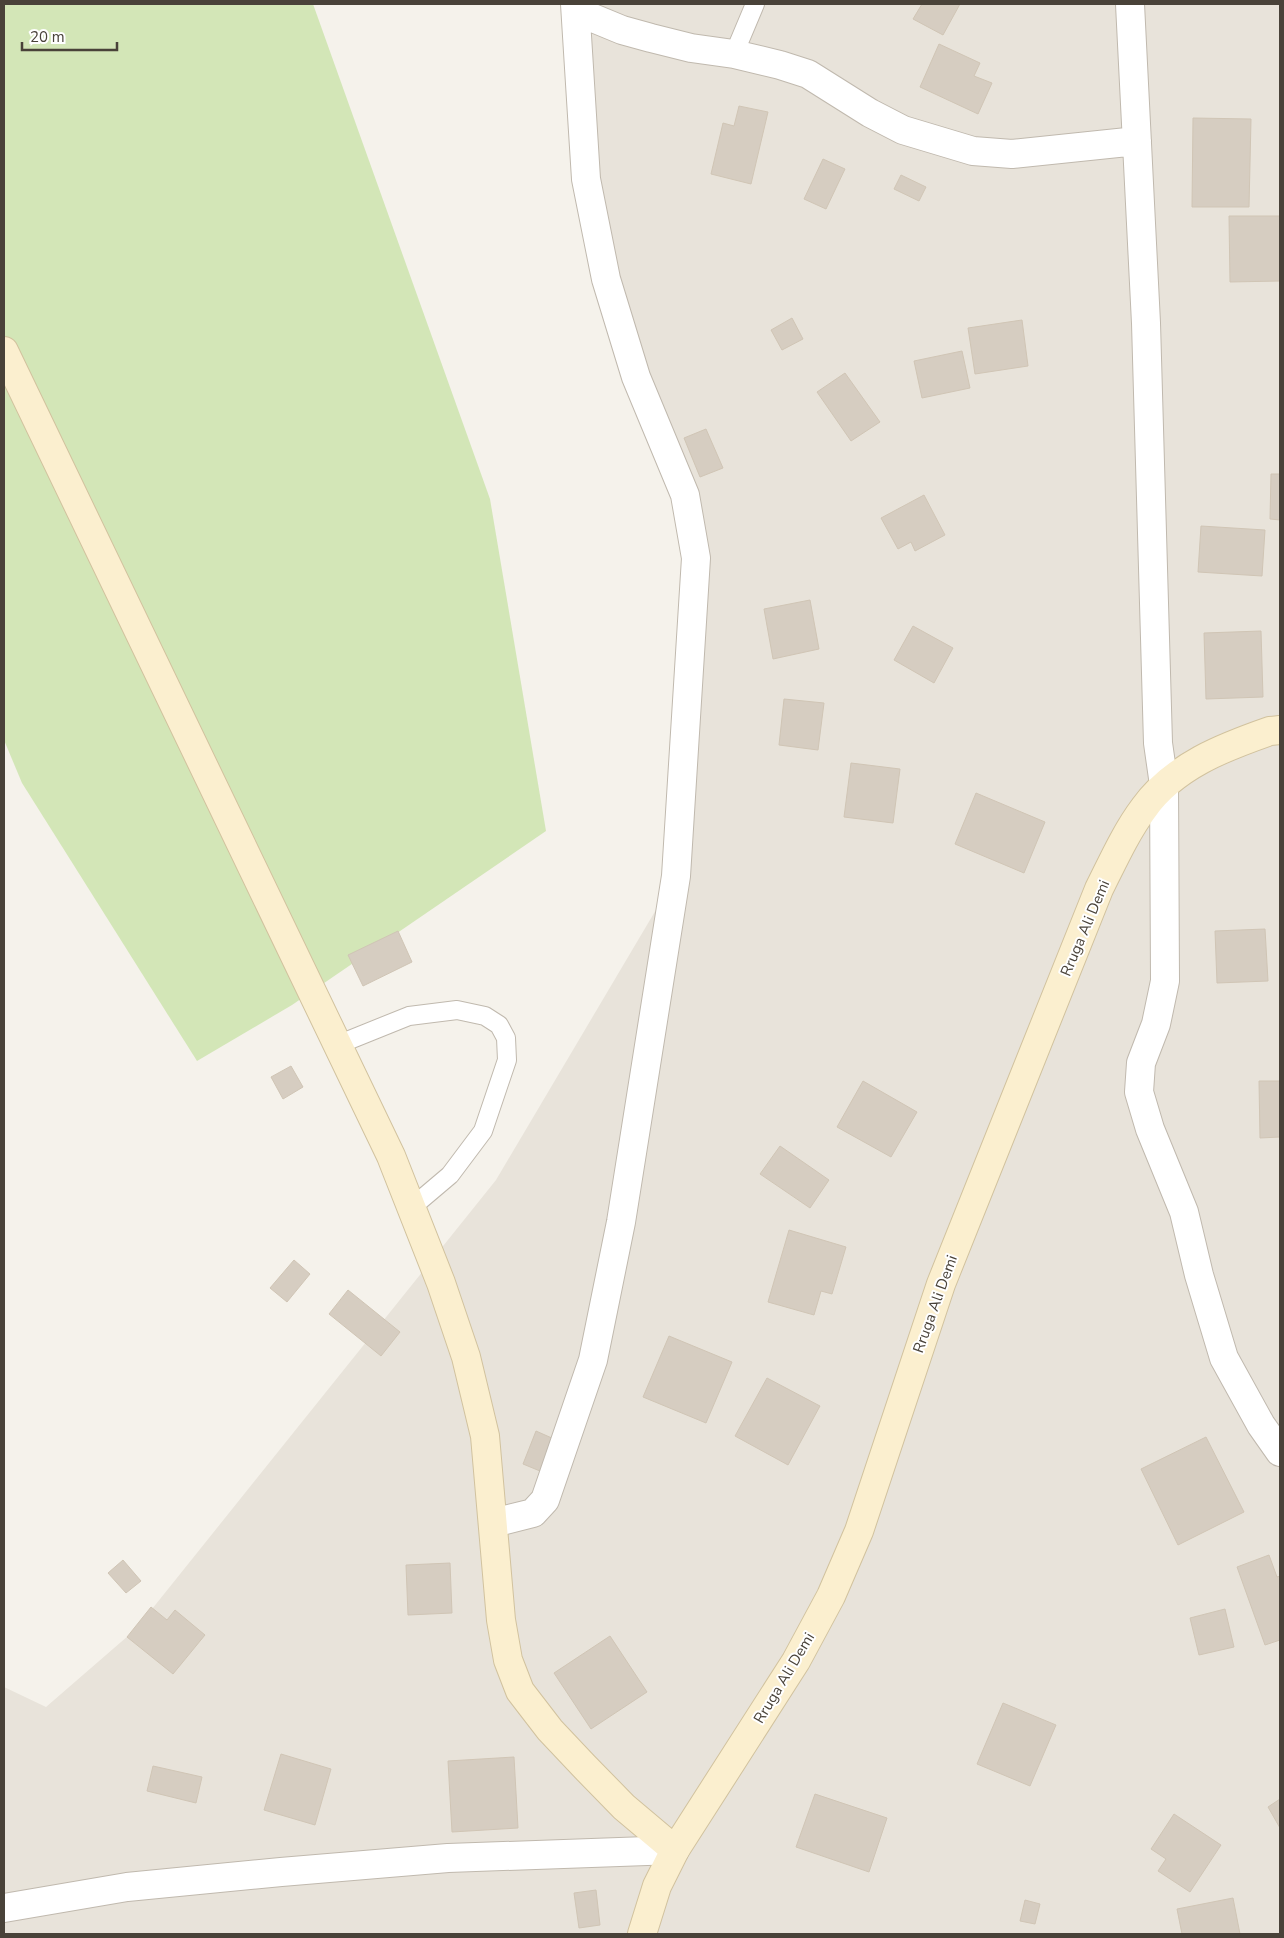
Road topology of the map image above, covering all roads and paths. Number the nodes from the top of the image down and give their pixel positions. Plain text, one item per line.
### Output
1 (755, 4) edge
2 (1130, 4) edge
3 (576, 8) edge
4 (734, 54) junction
5 (1137, 141) junction
6 (4, 351) edge
7 (1280, 730) edge
8 (1164, 785) junction
9 (337, 1045) junction
10 (411, 1208) junction
11 (1280, 1452) edge
12 (493, 1523) junction
13 (675, 1850) junction
14 (4, 1908) edge
15 (642, 1934) edge

1 - 4 lane
2 - 5 street
3 - 4 street
3 - 12 street
4 - 5 street
5 - 8 street
6 - 9 street
7 - 8 street, Rruga Ali Demi
8 - 11 street
8 - 13 street, Rruga Ali Demi
9 - 10 street
9 - 10 lane
10 - 12 street
12 - 13 street
13 - 14 street
13 - 15 street, Rruga Ali Demi

